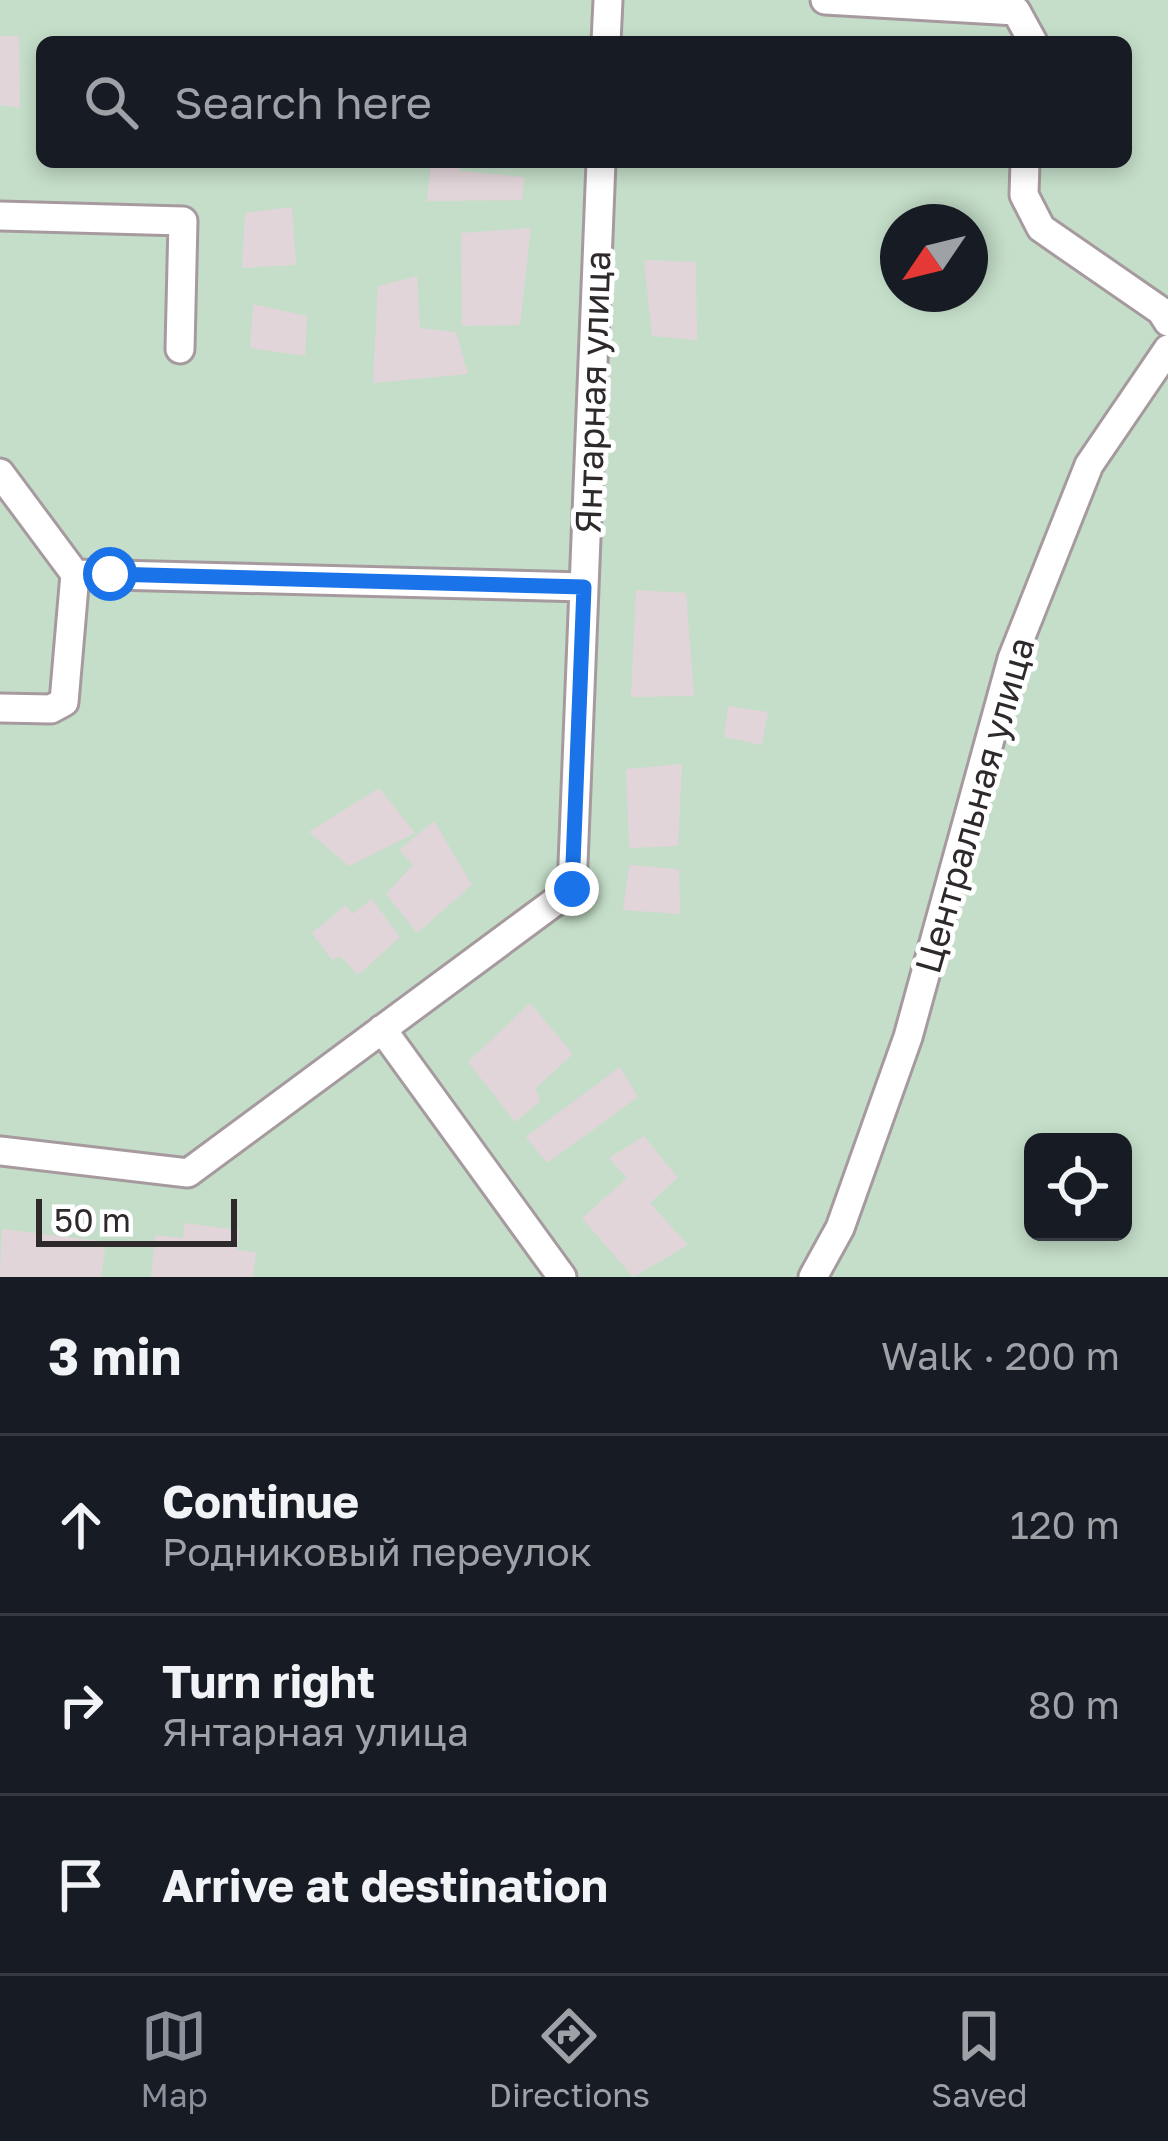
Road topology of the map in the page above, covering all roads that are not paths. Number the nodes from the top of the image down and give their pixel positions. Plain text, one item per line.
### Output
1 (608, 0) edge
2 (825, 0) edge
3 (606, 36) edge
4 (1030, 36) edge
5 (601, 168) edge
6 (1025, 168) edge
7 (0, 216) edge
8 (1168, 322) edge
9 (180, 349) dead end
10 (1168, 349) edge
11 (0, 473) edge
12 (75, 574) junction
13 (584, 587) junction
14 (0, 708) edge
15 (382, 1029) junction
16 (0, 1151) edge
17 (562, 1277) edge
18 (813, 1277) edge

1 - 3 street
2 - 4 street
5 - 13 street, Янтарная улица
6 - 8 street
7 - 9 street
10 - 18 street, Центральная улица
11 - 12 street
12 - 13 street
12 - 14 street
13 - 15 street, Янтарная улица
15 - 16 street, Янтарная улица
15 - 17 street

